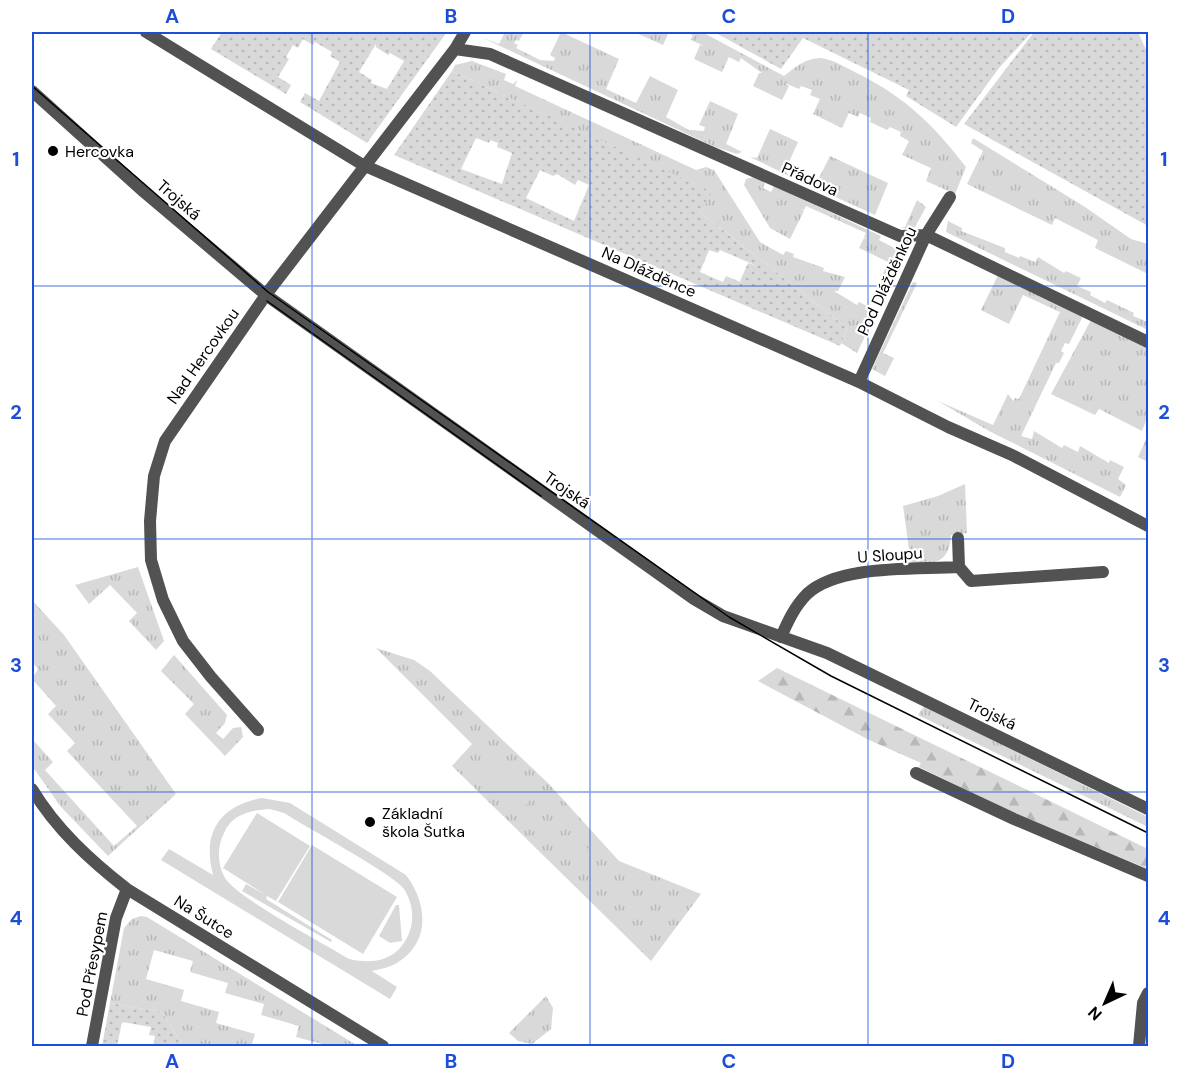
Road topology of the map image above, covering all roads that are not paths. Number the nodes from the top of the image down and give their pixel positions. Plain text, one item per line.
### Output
1 (146, 32) edge
2 (465, 32) edge
3 (455, 49) junction
4 (32, 92) edge
5 (363, 165) junction
6 (950, 197) dead end
7 (926, 235) junction
8 (266, 295) junction
9 (1149, 342) edge
10 (859, 382) junction
11 (1149, 526) edge
12 (958, 538) dead end
13 (959, 567) junction
14 (1103, 572) dead end
15 (781, 637) junction
16 (258, 730) dead end
17 (916, 773) dead end
18 (32, 789) edge
19 (1149, 809) edge
20 (1149, 876) edge
21 (127, 889) junction
22 (1149, 993) edge
23 (92, 1047) edge
24 (383, 1047) edge
25 (1139, 1047) edge

1 - 5 street, Na Dlážděnce
2 - 3 street, Nad Hercovkou
3 - 5 street, Nad Hercovkou
3 - 7 street, Přádova
4 - 8 street, Trojská
5 - 8 street, Nad Hercovkou
5 - 10 street, Na Dlážděnce
6 - 7 street, Pod Dlážděnkou
7 - 9 street, Přádova
7 - 10 street, Pod Dlážděnkou
8 - 15 street, Trojská
8 - 16 street, Nad Hercovkou
10 - 11 street, Na Dlážděnce
12 - 13 street
13 - 14 street
13 - 15 street, U Sloupu
15 - 19 street, Trojská
17 - 20 street
18 - 21 street, Na Šutce
21 - 23 street, Pod Přesypem
21 - 24 street, Na Šutce
22 - 25 street

